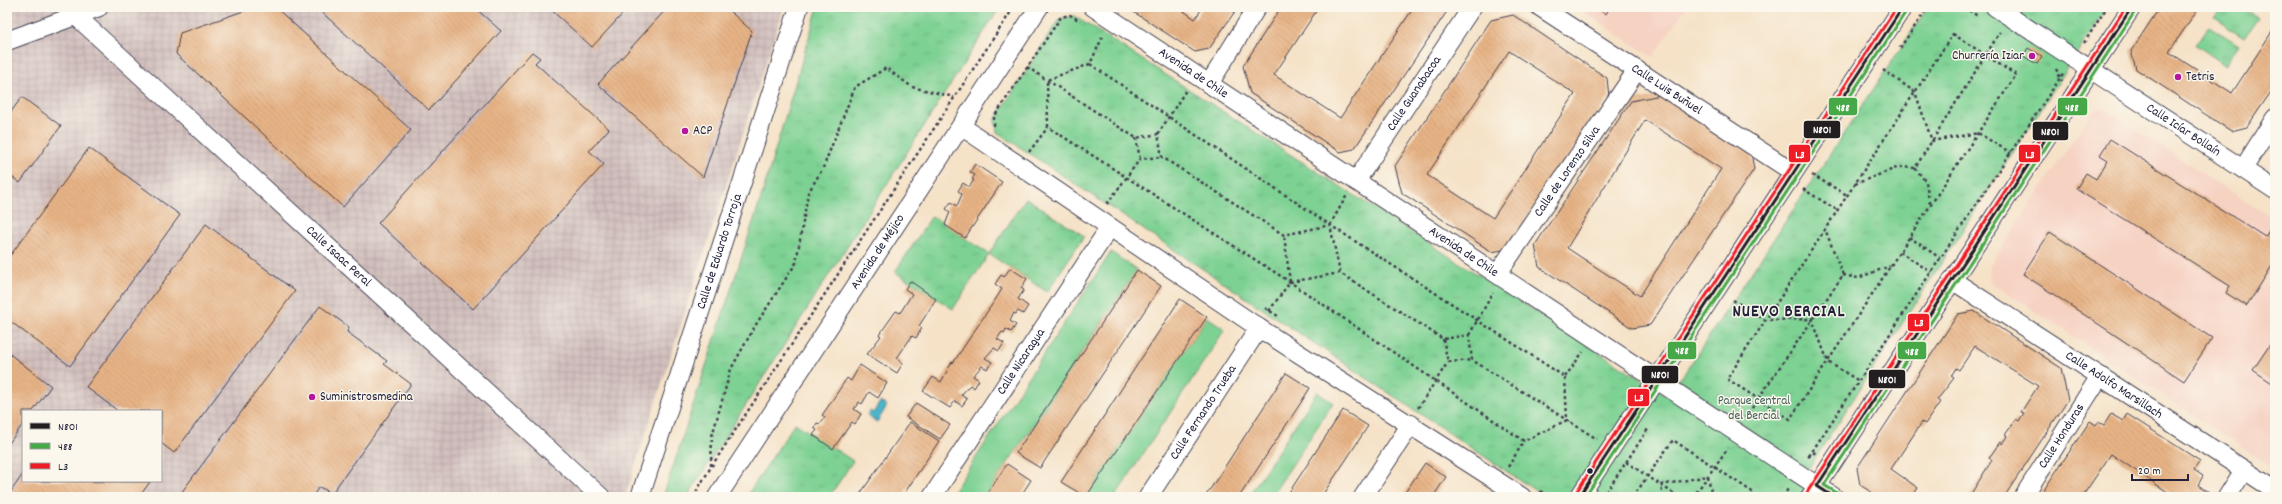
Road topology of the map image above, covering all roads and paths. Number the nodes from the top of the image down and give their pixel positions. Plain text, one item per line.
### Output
1 (99, 7) edge
2 (799, 7) edge
3 (1014, 7) edge
4 (1039, 7) edge
5 (1093, 7) edge
6 (1257, 7) edge
7 (1472, 7) edge
8 (1540, 7) edge
9 (1903, 7) edge
10 (1964, 7) edge
11 (2107, 7) edge
12 (2132, 7) edge
13 (1988, 13) edge
14 (76, 16) junction
15 (1083, 24) dead end
16 (1994, 27) dead end
17 (2000, 31) junction
18 (1096, 32) dead end
19 (2007, 35) dead end
20 (1103, 36) junction
21 (1109, 40) dead end
22 (7, 41) edge
23 (1985, 55) junction
24 (2074, 58) junction
25 (1090, 64) junction
26 (2052, 66) dead end
27 (1027, 67) junction
28 (1881, 68) dead end
29 (2092, 69) junction
30 (1637, 70) junction
31 (2061, 77) junction
32 (1047, 80) junction
33 (1209, 84) junction
34 (1179, 86) dead end
35 (2060, 87) dead end
36 (1186, 90) junction
37 (1915, 92) junction
38 (1192, 94) dead end
39 (954, 97) junction
40 (1169, 117) junction
41 (2275, 118) edge
42 (961, 126) junction
43 (1048, 127) junction
44 (995, 129) dead end
45 (1978, 133) junction
46 (1158, 134) junction
47 (1136, 138) junction
48 (1932, 141) junction
49 (1022, 149) dead end
50 (2011, 152) junction
51 (1028, 153) junction
52 (2015, 155) dead end
53 (1034, 157) dead end
54 (1162, 157) junction
55 (1140, 159) junction
56 (1815, 167) dead end
57 (1915, 168) junction
58 (2243, 169) junction
59 (1126, 177) junction
60 (1804, 177) junction
61 (1854, 184) junction
62 (1351, 188) junction
63 (2275, 190) edge
64 (1340, 191) dead end
65 (1847, 195) junction
66 (1353, 199) dead end
67 (1100, 200) dead end
68 (1107, 205) junction
69 (1930, 206) junction
70 (1113, 209) dead end
71 (1837, 210) junction
72 (1330, 225) junction
73 (1110, 227) junction
74 (1825, 229) junction
75 (1284, 235) junction
76 (1909, 237) junction
77 (1900, 252) junction
78 (1940, 258) junction
79 (1944, 261) dead end
80 (1890, 266) junction
81 (1931, 272) junction
82 (1340, 273) junction
83 (1843, 275) junction
84 (1935, 275) dead end
85 (1493, 280) junction
86 (1952, 280) junction
87 (1290, 282) junction
88 (1733, 300) dead end
89 (1918, 300) dead end
90 (1263, 306) dead end
91 (1269, 311) junction
92 (1281, 319) dead end
93 (1812, 319) junction
94 (1765, 320) junction
95 (1477, 321) junction
96 (1259, 328) junction
97 (1468, 335) junction
98 (1443, 339) junction
99 (1585, 350) dead end
100 (1472, 360) junction
101 (1448, 362) junction
102 (1828, 362) junction
103 (2100, 376) junction
104 (1565, 377) junction
105 (1657, 378) junction
106 (1436, 381) junction
107 (1859, 381) junction
108 (1862, 383) junction
109 (1758, 398) junction
110 (1412, 406) dead end
111 (1417, 416) junction
112 (1567, 420) junction
113 (1742, 421) dead end
114 (1524, 441) junction
115 (1723, 442) dead end
116 (1729, 446) junction
117 (1610, 448) junction
118 (1735, 450) dead end
119 (1809, 457) junction
120 (1626, 462) dead end
121 (1500, 465) dead end
122 (710, 467) junction
123 (1714, 467) junction
124 (1507, 469) junction
125 (2244, 470) junction
126 (1513, 473) dead end
127 (1648, 476) junction
128 (1708, 476) junction
129 (1799, 482) edge
130 (1660, 484) junction
131 (2275, 490) edge
132 (1530, 493) edge
133 (601, 497) edge
134 (640, 497) edge
135 (693, 497) edge
136 (717, 497) edge
137 (932, 497) edge
138 (1148, 497) edge
139 (1363, 497) edge
140 (1549, 497) edge
141 (1579, 497) edge
142 (1633, 497) edge
143 (1663, 497) edge
144 (1679, 497) edge
145 (1693, 497) edge
146 (1712, 497) edge
147 (1751, 497) edge
148 (1783, 497) edge
149 (1834, 497) edge
150 (2023, 497) edge
151 (2227, 497) edge

1 - 14 street
2 - 134 street, Calle de Eduardo Torroja
3 - 39 path
4 - 42 street, Avenida de Méjico
5 - 33 street, Avenida de Chile
6 - 33 street
7 - 62 street, Calle Guanabacoa
8 - 30 street, Calle Luis Buñuel
9 - 60 street
10 - 13 path
11 - 24 path
12 - 29 street
13 - 24 street, Calle Icíar Bollaín
14 - 22 street
14 - 133 street, Calle Isaac Peral
15 - 27 path
16 - 17 path
17 - 19 path
17 - 23 path
18 - 20 path
20 - 21 path
20 - 25 path
23 - 37 path
23 - 45 path
23 - 48 path
24 - 29 street, Calle Icíar Bollaín
24 - 31 path
25 - 32 path
25 - 40 path
26 - 31 path
27 - 32 path
27 - 44 path
28 - 37 path
29 - 58 street, Calle Icíar Bollaín
29 - 86 street
30 - 60 street, Calle Luis Buñuel
30 - 85 street, Calle de Lorenzo Silva
31 - 35 path
31 - 50 path
32 - 43 path
32 - 47 path
33 - 62 street, Avenida de Chile
34 - 36 path
36 - 38 path
36 - 40 path
37 - 48 path
37 - 61 path
39 - 122 path
39 - 122 path
40 - 46 path
40 - 72 path
41 - 58 street
42 - 73 street
42 - 136 street, Avenida de Méjico
43 - 51 path
43 - 59 path
45 - 48 path
45 - 50 path
45 - 69 path
46 - 47 path
46 - 54 path
47 - 55 path
48 - 57 path
49 - 51 path
50 - 52 path
50 - 78 path
51 - 53 path
54 - 55 path
54 - 75 path
55 - 59 path
56 - 60 path
57 - 61 path
57 - 69 path
58 - 63 street, Calle Icíar Bollaín
59 - 68 path
59 - 87 path
60 - 65 path
60 - 71 path
60 - 105 street
61 - 65 path
62 - 64 path
62 - 66 path
62 - 72 path
62 - 85 street, Avenida de Chile
65 - 71 path
67 - 68 path
68 - 70 path
69 - 76 path
71 - 74 path
72 - 75 path
72 - 82 path
72 - 95 path
73 - 96 street
73 - 137 street, Calle Nicaragua
74 - 83 path
74 - 94 path
75 - 87 path
76 - 77 path
76 - 78 path
77 - 80 path
77 - 81 path
78 - 79 path
78 - 81 path
80 - 83 path
80 - 102 path
81 - 84 path
81 - 107 path
82 - 87 path
82 - 98 path
83 - 93 path
85 - 95 path
85 - 105 street, Avenida de Chile
86 - 103 street, Calle Adolfo Marsillach
86 - 129 street
87 - 91 path
87 - 106 path
88 - 94 path
89 - 108 path
90 - 91 path
91 - 92 path
93 - 94 path
93 - 102 path
93 - 109 path
94 - 109 path
95 - 97 path
95 - 104 path
96 - 111 street
96 - 138 street, Calle Fernando Trueba
97 - 98 path
97 - 100 path
98 - 101 path
99 - 104 path
100 - 101 path
100 - 112 path
101 - 106 path
102 - 107 path
102 - 109 path
103 - 125 street, Calle Adolfo Marsillach
103 - 150 street, Calle Honduras
104 - 112 path
105 - 117 street
105 - 129 street, Avenida de Chile
106 - 111 path
106 - 114 path
107 - 108 path
107 - 119 path
108 - 119 path
109 - 113 path
110 - 111 path
111 - 132 street
111 - 139 street
112 - 114 path
112 - 117 path
114 - 124 path
115 - 116 path
116 - 118 path
116 - 123 path
117 - 141 street
119 - 129 path
119 - 129 path
120 - 127 path
121 - 124 path
122 - 135 path
123 - 127 path
123 - 128 path
123 - 147 path
124 - 126 path
125 - 131 street, Calle Adolfo Marsillach
125 - 151 street
127 - 130 path
127 - 142 path
128 - 130 path
128 - 145 path
128 - 146 path
129 - 148 path
129 - 149 street, Avenida de Chile
130 - 143 path
130 - 144 path
132 - 140 path

